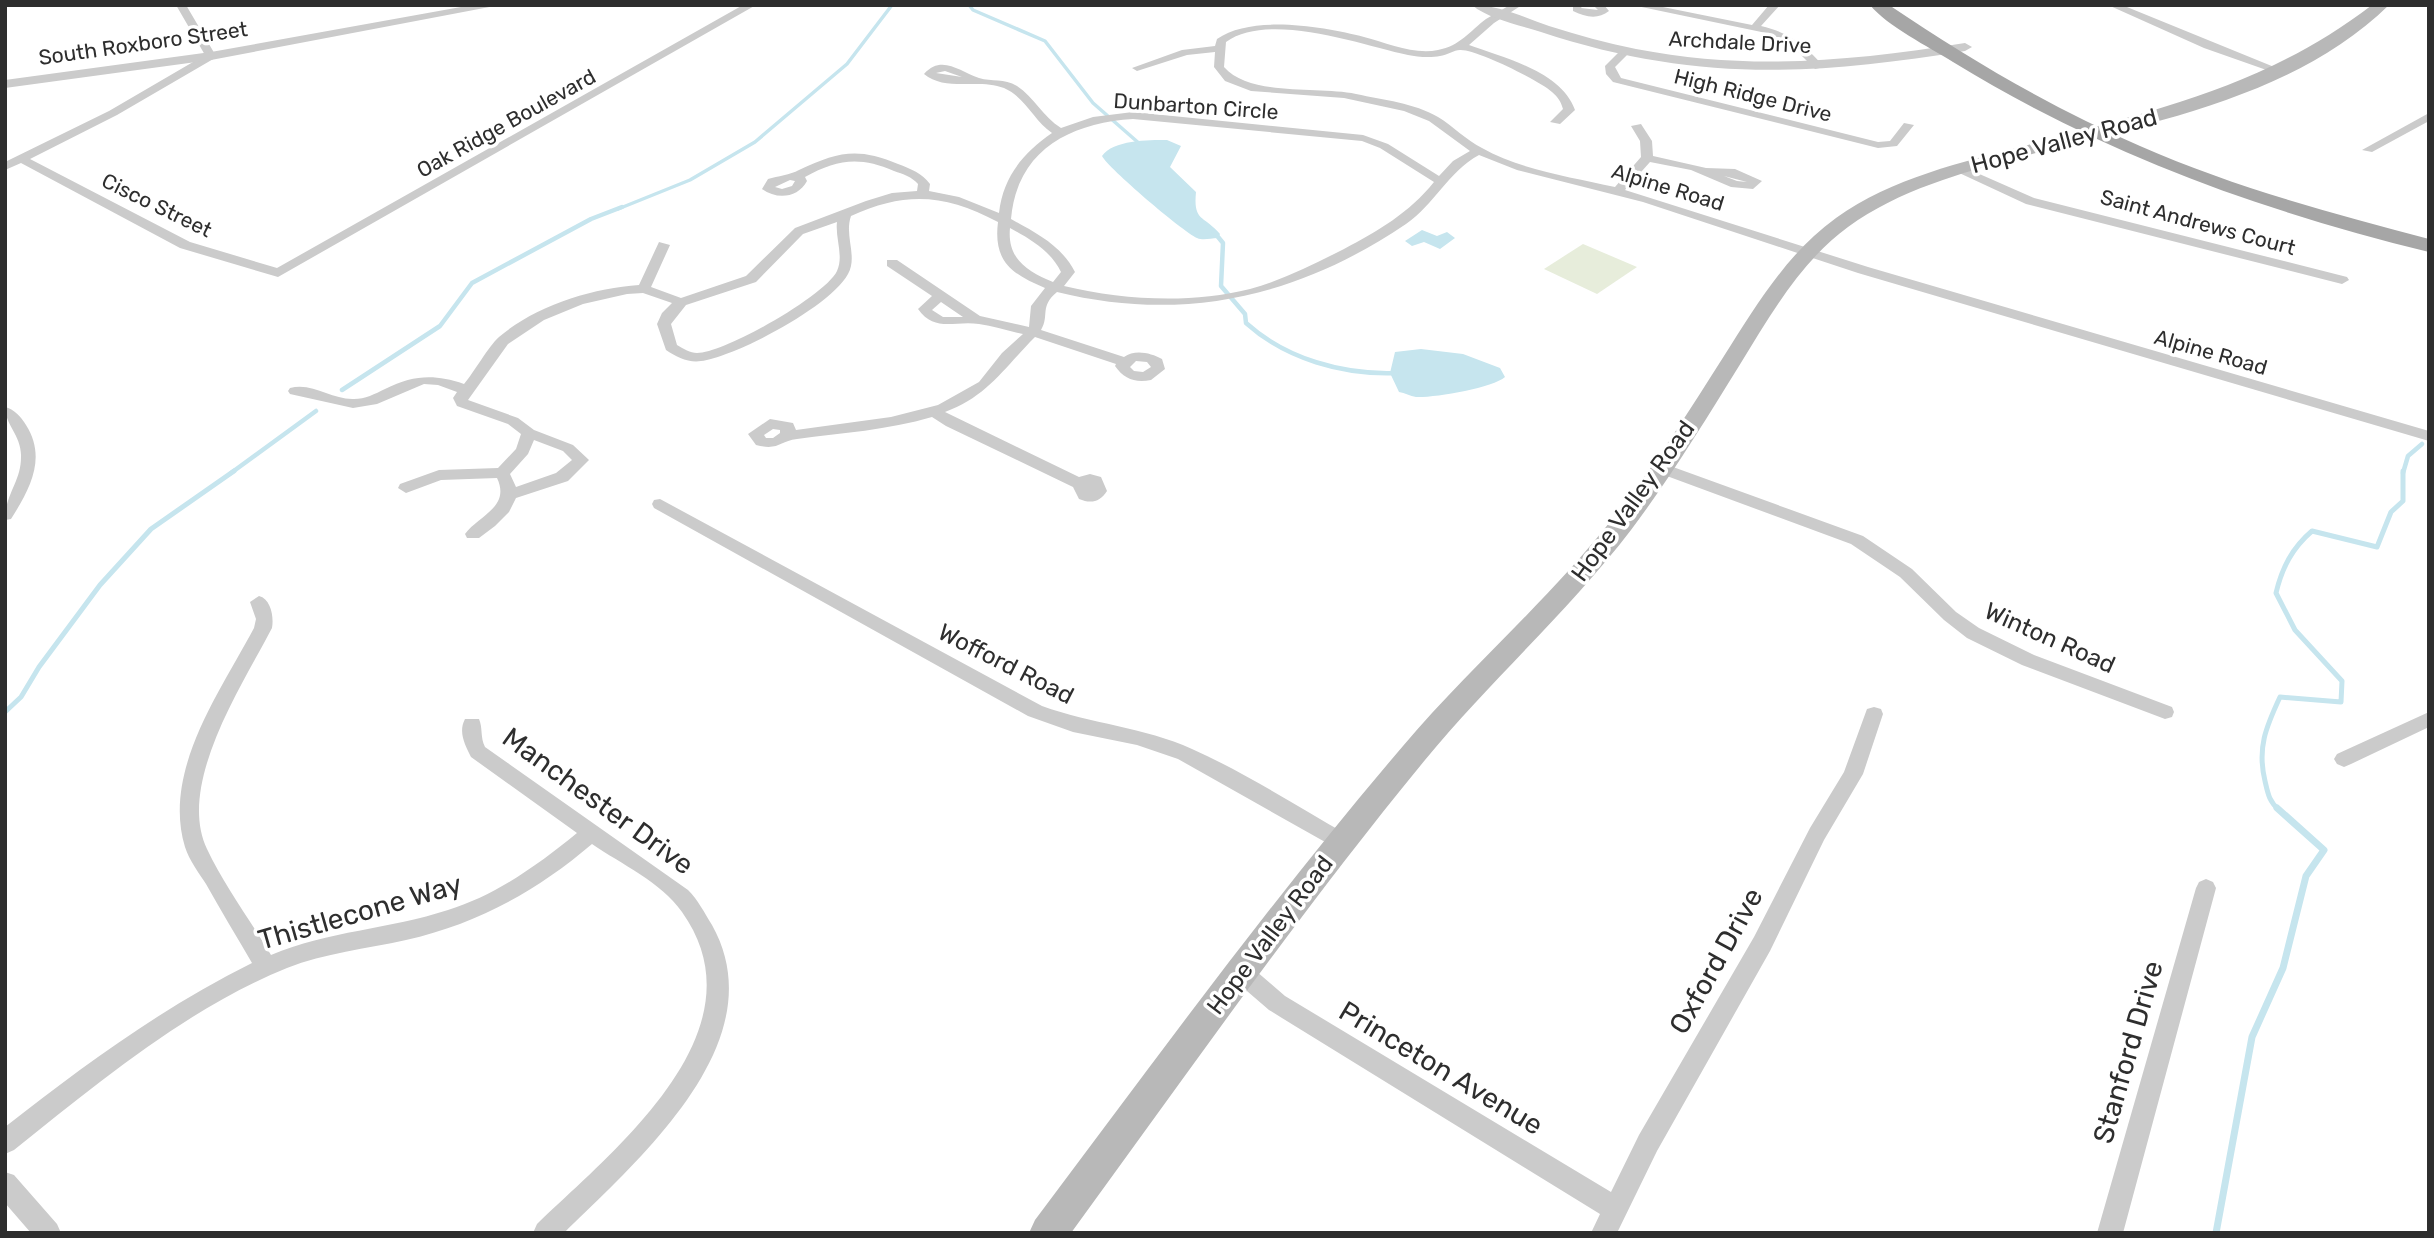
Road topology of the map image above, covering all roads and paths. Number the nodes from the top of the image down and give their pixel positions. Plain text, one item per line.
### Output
1 (181, 5) edge
2 (494, 5) edge
3 (751, 5) edge
4 (1478, 5) edge
5 (1517, 5) edge
6 (1578, 5) edge
7 (1598, 5) edge
8 (1637, 5) edge
9 (1656, 5) edge
10 (1775, 5) edge
11 (1878, 5) edge
12 (1899, 5) edge
13 (2382, 5) edge
14 (2118, 6) edge
15 (449, 9) edge
16 (1667, 10) junction
17 (1501, 14) junction
18 (1755, 28) junction
19 (1462, 46) junction
20 (1219, 49) junction
21 (1955, 49) junction
22 (1625, 52) junction
23 (211, 56) junction
24 (1819, 67) junction
25 (1137, 68) dead end
26 (2279, 71) junction
27 (974, 79) dead end
28 (5, 84) edge
29 (2429, 116) edge
30 (1556, 122) dead end
31 (1908, 125) dead end
32 (1637, 126) dead end
33 (2100, 131) junction
34 (1060, 133) junction
35 (2368, 150) dead end
36 (1478, 151) junction
37 (1647, 159) junction
38 (24, 160) junction
39 (1968, 166) junction
40 (5, 167) edge
41 (1705, 171) dead end
42 (798, 176) dead end
43 (1438, 180) junction
44 (1618, 191) junction
45 (923, 193) junction
46 (2045, 202) junction
47 (846, 215) junction
48 (1004, 220) junction
49 (2429, 237) edge
50 (664, 245) dead end
51 (2429, 246) edge
52 (1806, 252) junction
53 (892, 263) dead end
54 (278, 273) joint
55 (2342, 280) dead end
56 (1055, 287) junction
57 (644, 289) junction
58 (940, 297) junction
59 (681, 302) junction
60 (975, 319) junction
61 (1033, 332) junction
62 (1125, 362) dead end
63 (466, 390) junction
64 (295, 391) dead end
65 (5, 411) edge
66 (935, 412) junction
67 (529, 433) junction
68 (788, 435) dead end
69 (2429, 436) edge
70 (1662, 468) junction
71 (502, 473) junction
72 (1080, 484) dead end
73 (406, 488) dead end
74 (509, 495) junction
75 (660, 504) dead end
76 (5, 515) edge
77 (473, 534) dead end
78 (259, 603) dead end
79 (2165, 712) dead end
80 (1874, 715) dead end
81 (2429, 719) edge
82 (472, 724) dead end
83 (2344, 759) dead end
84 (591, 832) junction
85 (1340, 841) junction
86 (2206, 888) dead end
87 (266, 967) junction
88 (1241, 972) junction
89 (5, 1142) edge
90 (5, 1184) edge
91 (1615, 1209) junction
92 (48, 1233) edge
93 (546, 1233) edge
94 (1048, 1233) edge
95 (1604, 1233) edge
96 (2110, 1233) edge

1 - 23 street
2 - 15 street, South Roxboro Street
3 - 54 street, Oak Ridge Boulevard
4 - 17 street, Archdale Drive
5 - 17 street
6 - 7 street
8 - 16 street
9 - 16 street
10 - 18 street
11 - 21 main road
12 - 21 main road
13 - 26 main road, Hope Valley Road
14 - 26 street
15 - 23 street, South Roxboro Street
16 - 18 street
17 - 19 street
17 - 22 street, Archdale Drive
18 - 24 street
19 - 20 street
19 - 30 street
20 - 25 street
20 - 36 street, Alpine Road
21 - 24 street, Archdale Drive
21 - 33 main road
22 - 24 street, Archdale Drive
22 - 31 street, High Ridge Drive
23 - 28 street, South Roxboro Street
23 - 38 street
26 - 33 main road, Hope Valley Road
27 - 34 street
29 - 35 street
32 - 37 street
33 - 39 main road, Hope Valley Road
33 - 49 main road
33 - 51 main road
34 - 43 street, Dunbarton Circle
34 - 48 street, Dunbarton Circle
36 - 43 street, Dunbarton Circle
36 - 44 street, Alpine Road
37 - 41 street
37 - 44 street
38 - 40 street
38 - 54 street, Cisco Street
39 - 46 street, Saint Andrews Court
39 - 46 street, Saint Andrews Court
39 - 52 main road, Hope Valley Road
42 - 45 street
43 - 56 street, Dunbarton Circle
44 - 52 street, Alpine Road
45 - 47 street
45 - 48 street
46 - 55 street, Saint Andrews Court
47 - 59 street
47 - 59 street
48 - 56 street, Dunbarton Circle
48 - 56 street
50 - 57 street
52 - 69 street, Alpine Road
52 - 70 main road, Hope Valley Road
53 - 58 street
56 - 61 street
57 - 59 street
57 - 63 street
58 - 60 street
58 - 60 street
60 - 61 street
61 - 62 street
61 - 66 street
63 - 64 street
63 - 67 street
65 - 76 street
66 - 68 street
66 - 72 street
67 - 71 street
67 - 74 street
70 - 79 street, Winton Road
70 - 85 main road, Hope Valley Road
71 - 73 street
71 - 74 street
74 - 77 street
75 - 85 street, Wofford Road
78 - 87 street
80 - 91 street, Oxford Drive
81 - 83 street
82 - 84 street, Manchester Drive
84 - 87 street, Thistlecone Way
84 - 93 street, Manchester Drive
85 - 88 main road, Hope Valley Road
86 - 96 street, Stanford Drive
87 - 89 street, Thistlecone Way
88 - 91 street, Princeton Avenue
88 - 94 main road, Hope Valley Road
90 - 92 street
91 - 95 street, Oxford Drive

